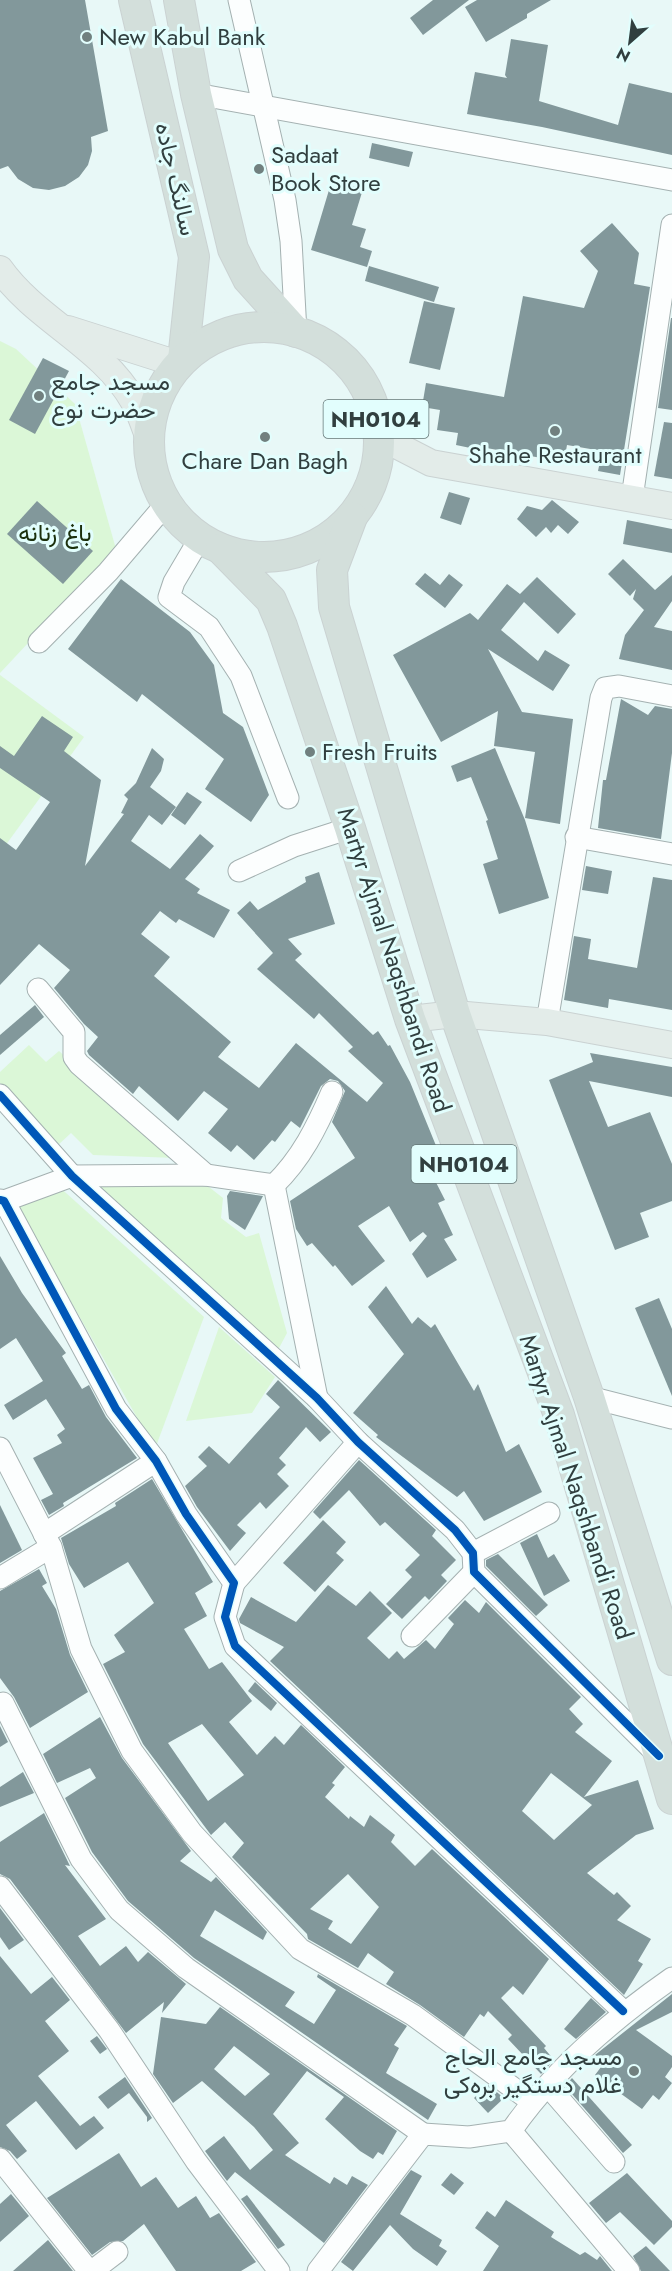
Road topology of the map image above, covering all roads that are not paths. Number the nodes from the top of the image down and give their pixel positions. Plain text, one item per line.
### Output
1 (134, 0) edge
2 (179, 0) edge
3 (239, 0) edge
4 (196, 94) junction
5 (263, 106) junction
6 (672, 180) edge
7 (672, 225) edge
8 (3, 276) edge
9 (59, 326) junction
10 (296, 332) junction
11 (180, 362) junction
12 (378, 426) junction
13 (148, 436) junction
14 (632, 498) junction
15 (166, 504) junction
16 (672, 506) edge
17 (352, 517) junction
18 (211, 543) junction
19 (39, 642) dead end
20 (672, 696) edge
21 (288, 798) dead end
22 (350, 828) junction
23 (576, 837) junction
24 (672, 854) edge
25 (239, 871) dead end
26 (38, 989) dead end
27 (455, 1014) junction
28 (410, 1020) junction
29 (547, 1022) junction
30 (672, 1045) edge
31 (332, 1092) dead end
32 (0, 1095) edge
33 (206, 1175) junction
34 (72, 1176) junction
35 (274, 1185) junction
36 (2, 1200) edge
37 (589, 1397) junction
38 (317, 1398) junction
39 (672, 1418) edge
40 (358, 1442) junction
41 (0, 1448) edge
42 (156, 1461) junction
43 (549, 1513) dead end
44 (47, 1540) junction
45 (473, 1563) junction
46 (0, 1578) edge
47 (234, 1583) junction
48 (412, 1636) dead end
49 (672, 1660) edge
50 (0, 1704) edge
51 (659, 1756) junction
52 (672, 1799) edge
53 (0, 1887) edge
54 (672, 1978) edge
55 (623, 2012) junction
56 (548, 2086) junction
57 (531, 2101) junction
58 (511, 2131) junction
59 (423, 2134) junction
60 (0, 2159) edge
61 (614, 2162) dead end
62 (117, 2252) dead end
63 (90, 2271) edge
64 (279, 2271) edge
65 (318, 2271) edge
66 (629, 2271) edge

1 - 11 highway, سالنگ جاده / NH0104
2 - 4 highway, سالنگ جاده / NH0104
3 - 5 street
4 - 5 street
4 - 10 highway, سالنگ جاده / NH0104
5 - 6 street
5 - 10 street
7 - 14 street
8 - 9 main road
9 - 11 main road
9 - 13 main road
10 - 11 highway, NH0104
10 - 12 highway, NH0104
11 - 13 highway, NH0104
12 - 14 main road
12 - 17 highway, NH0104
13 - 15 highway, NH0104
14 - 16 main road
15 - 18 highway, NH0104
15 - 19 street
17 - 18 highway, NH0104
17 - 27 highway, Martyr Ajmal Naqshbandi Road / NH0104
18 - 21 street
18 - 22 highway, Martyr Ajmal Naqshbandi Road / NH0104
20 - 23 street
22 - 25 street
22 - 28 highway, Martyr Ajmal Naqshbandi Road / NH0104
23 - 24 street
23 - 29 street
26 - 33 street
27 - 28 main road
27 - 29 main road
27 - 37 highway, Martyr Ajmal Naqshbandi Road / NH0104
28 - 51 highway, Martyr Ajmal Naqshbandi Road / NH0104
29 - 30 main road
31 - 35 street
32 - 34 street
33 - 34 street
33 - 35 street
34 - 36 street
34 - 38 street
35 - 38 street
36 - 42 street
37 - 39 street
37 - 49 highway, Martyr Ajmal Naqshbandi Road / NH0104
38 - 40 street
40 - 45 street
40 - 47 street
41 - 44 street
42 - 44 street
42 - 47 street
43 - 45 street
44 - 46 street
44 - 57 street
45 - 48 street
45 - 51 street
47 - 55 street
50 - 59 street
51 - 52 highway, Martyr Ajmal Naqshbandi Road / NH0104
53 - 64 street
54 - 55 street
55 - 56 street
56 - 57 street
56 - 61 street
57 - 58 street
58 - 59 street
58 - 66 street
59 - 65 street
60 - 63 street
62 - 63 street

